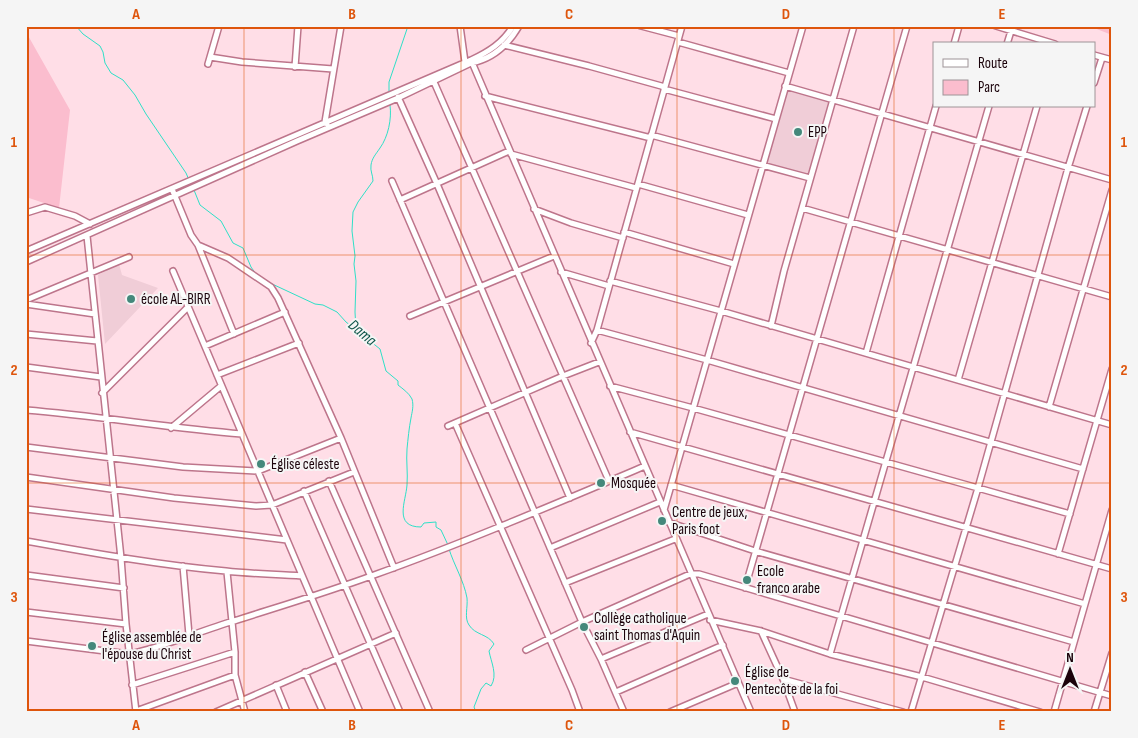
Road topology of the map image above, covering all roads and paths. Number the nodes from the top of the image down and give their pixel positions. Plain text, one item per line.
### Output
1 (219, 26) edge
2 (298, 26) edge
3 (341, 26) edge
4 (460, 26) edge
5 (513, 26) edge
6 (519, 26) edge
7 (641, 26) edge
8 (682, 26) edge
9 (803, 26) edge
10 (854, 26) edge
11 (907, 26) edge
12 (959, 26) edge
13 (996, 26) edge
14 (1011, 31) junction
15 (679, 39) junction
16 (955, 42) edge
17 (1008, 42) edge
18 (1048, 42) edge
19 (504, 45) junction
20 (1096, 56) edge
21 (210, 57) junction
22 (1102, 58) junction
23 (1112, 60) edge
24 (469, 62) junction
25 (208, 64) dead end
26 (295, 67) junction
27 (333, 69) junction
28 (789, 73) junction
29 (1096, 77) edge
30 (434, 82) junction
31 (785, 86) junction
32 (665, 88) junction
33 (396, 92) junction
34 (485, 96) junction
35 (398, 98) junction
36 (834, 100) junction
37 (935, 108) edge
38 (988, 108) edge
39 (1036, 108) edge
40 (1086, 108) edge
41 (882, 114) junction
42 (776, 119) junction
43 (327, 124) junction
44 (929, 128) junction
45 (651, 136) junction
46 (979, 142) junction
47 (510, 153) junction
48 (1023, 155) junction
49 (762, 166) junction
50 (472, 168) junction
51 (1068, 168) junction
52 (810, 178) junction
53 (1112, 180) edge
54 (392, 181) dead end
55 (437, 184) junction
56 (637, 186) junction
57 (172, 189) junction
58 (1112, 190) edge
59 (175, 196) junction
60 (400, 200) junction
61 (802, 208) junction
62 (534, 209) junction
63 (26, 213) edge
64 (748, 216) junction
65 (852, 222) junction
66 (90, 224) junction
67 (623, 235) junction
68 (86, 236) junction
69 (899, 236) junction
70 (198, 245) junction
71 (948, 250) junction
72 (26, 251) edge
73 (554, 256) junction
74 (129, 257) dead end
75 (26, 262) edge
76 (992, 263) junction
77 (734, 264) junction
78 (173, 271) dead end
79 (517, 271) junction
80 (561, 272) junction
81 (90, 274) junction
82 (1038, 276) junction
83 (610, 284) junction
84 (480, 286) junction
85 (1083, 289) junction
86 (1112, 297) edge
87 (444, 301) junction
88 (26, 302) edge
89 (188, 307) junction
90 (721, 311) junction
91 (285, 312) junction
92 (95, 314) junction
93 (410, 316) dead end
94 (771, 326) junction
95 (597, 330) junction
96 (26, 334) edge
97 (234, 334) junction
98 (817, 339) junction
99 (97, 341) junction
100 (300, 343) junction
101 (591, 343) junction
102 (205, 346) junction
103 (866, 353) junction
104 (707, 360) junction
105 (599, 362) junction
106 (26, 366) edge
107 (913, 367) junction
108 (1112, 369) edge
109 (217, 375) junction
110 (562, 376) junction
111 (101, 377) junction
112 (958, 380) junction
113 (222, 386) junction
114 (610, 386) junction
115 (803, 388) junction
116 (526, 392) junction
117 (102, 393) junction
118 (1004, 393) junction
119 (1049, 407) junction
120 (490, 408) junction
121 (693, 408) junction
122 (26, 410) edge
123 (899, 416) junction
124 (106, 419) junction
125 (1097, 420) junction
126 (455, 423) junction
127 (1112, 425) edge
128 (448, 426) dead end
129 (171, 428) junction
130 (630, 432) junction
131 (242, 434) junction
132 (788, 434) junction
133 (341, 438) junction
134 (991, 443) junction
135 (26, 446) edge
136 (682, 447) junction
137 (110, 457) junction
138 (886, 462) junction
139 (645, 466) junction
140 (1083, 469) junction
141 (258, 471) junction
142 (354, 472) junction
143 (777, 474) junction
144 (26, 477) edge
145 (329, 481) junction
146 (609, 481) junction
147 (671, 484) junction
148 (978, 488) junction
149 (113, 490) junction
150 (304, 491) junction
151 (570, 498) junction
152 (660, 502) junction
153 (874, 502) junction
154 (272, 505) junction
155 (26, 509) edge
156 (1112, 510) edge
157 (664, 511) junction
158 (535, 512) junction
159 (767, 512) junction
160 (1070, 514) junction
161 (117, 521) junction
162 (668, 522) junction
163 (500, 527) junction
164 (966, 528) junction
165 (675, 539) junction
166 (287, 540) junction
167 (863, 540) junction
168 (26, 541) edge
169 (550, 548) junction
170 (755, 551) junction
171 (1058, 554) junction
172 (121, 558) junction
173 (1096, 565) junction
174 (183, 566) junction
175 (955, 566) junction
176 (394, 568) junction
177 (1112, 569) edge
178 (226, 572) junction
179 (690, 574) junction
180 (26, 575) edge
181 (302, 576) junction
182 (372, 576) junction
183 (852, 578) junction
184 (565, 583) junction
185 (346, 585) junction
186 (124, 588) junction
187 (745, 588) junction
188 (311, 597) junction
189 (1085, 604) junction
190 (944, 605) junction
191 (26, 612) edge
192 (708, 614) junction
193 (841, 616) junction
194 (710, 620) junction
195 (232, 621) junction
196 (582, 622) junction
197 (126, 624) junction
198 (761, 631) junction
199 (396, 633) junction
200 (189, 635) junction
201 (548, 638) junction
202 (26, 641) edge
203 (1074, 642) junction
204 (933, 643) junction
205 (371, 644) junction
206 (723, 646) junction
207 (526, 650) dead end
208 (235, 652) junction
209 (1112, 653) edge
210 (129, 654) junction
211 (830, 654) junction
212 (337, 658) junction
213 (601, 659) junction
214 (305, 672) junction
215 (236, 675) junction
216 (922, 677) junction
217 (783, 679) junction
218 (1062, 681) junction
219 (738, 684) junction
220 (132, 685) junction
221 (276, 685) junction
222 (616, 692) junction
223 (1100, 692) junction
224 (1112, 696) edge
225 (241, 701) junction
226 (1014, 705) junction
227 (136, 712) edge
228 (216, 712) edge
229 (245, 712) edge
230 (287, 712) edge
231 (323, 712) edge
232 (360, 712) edge
233 (400, 712) edge
234 (430, 712) edge
235 (580, 712) edge
236 (624, 712) edge
237 (670, 712) edge
238 (751, 712) edge
239 (795, 712) edge
240 (903, 712) edge
241 (911, 712) edge
242 (1012, 712) edge
243 (1040, 712) edge
244 (1054, 712) edge
245 (1094, 712) edge

1 - 21 street
2 - 26 street
3 - 27 street
4 - 24 street
5 - 24 street
6 - 19 street
7 - 15 street
8 - 15 street
9 - 28 street
10 - 36 street
11 - 41 street
12 - 16 street
13 - 14 street
14 - 17 street
14 - 18 street
15 - 28 street
15 - 32 street
19 - 24 street
19 - 32 street
20 - 22 street
21 - 25 street
21 - 26 street
22 - 23 street
22 - 29 street
24 - 30 street
24 - 33 street
24 - 34 street
26 - 27 street
27 - 43 street
28 - 31 street
30 - 35 street
30 - 50 street
31 - 36 street
31 - 42 street
32 - 42 street
32 - 45 street
33 - 35 street
33 - 43 street
34 - 45 street
34 - 47 street
35 - 43 street
35 - 55 street
36 - 41 street
36 - 52 street
37 - 44 street
38 - 46 street
39 - 48 street
40 - 51 street
41 - 44 street
41 - 65 street
42 - 49 street
43 - 57 street
43 - 59 street
44 - 46 street
44 - 69 street
45 - 49 street
45 - 56 street
46 - 48 street
46 - 71 street
47 - 50 street
47 - 56 street
47 - 62 street
48 - 51 street
48 - 76 street
49 - 52 street
49 - 64 street
50 - 55 street
50 - 79 street
51 - 53 street
51 - 82 street
52 - 61 street
54 - 60 street
55 - 60 street
55 - 84 street
56 - 64 street
56 - 67 street
57 - 59 street
57 - 66 street
58 - 85 street
59 - 68 street
59 - 70 street
60 - 87 street
61 - 65 street
61 - 94 street
62 - 67 street
62 - 73 street
63 - 66 street
64 - 77 street
65 - 69 street
65 - 98 street
66 - 72 street
67 - 77 street
67 - 83 street
68 - 75 street
68 - 81 street
69 - 71 street
69 - 103 street
70 - 91 street
70 - 97 street
71 - 76 street
71 - 107 street
73 - 79 street
73 - 80 street
74 - 81 street
76 - 82 street
76 - 112 street
77 - 90 street
78 - 89 street
79 - 84 street
79 - 110 street
80 - 83 street
80 - 101 street
81 - 88 street
81 - 92 street
82 - 85 street
82 - 118 street
83 - 90 street
83 - 95 street
84 - 87 street
84 - 116 street
85 - 86 street
85 - 119 street
87 - 93 street
87 - 120 street
88 - 92 street
89 - 102 street
89 - 117 street
90 - 94 street
90 - 104 street
91 - 97 street
91 - 100 street
92 - 99 street
94 - 98 street
95 - 101 street
95 - 104 street
96 - 99 street
97 - 102 street
98 - 103 street
98 - 115 street
99 - 111 street
100 - 109 street
100 - 133 street
101 - 105 street
102 - 109 street
103 - 107 street
104 - 115 street
104 - 121 street
105 - 110 street
105 - 114 street
106 - 111 street
107 - 112 street
107 - 123 street
108 - 125 street
109 - 113 street
110 - 116 street
110 - 146 street
111 - 117 street
112 - 118 street
113 - 129 street
113 - 131 street
114 - 121 street
114 - 130 street
115 - 123 street
115 - 132 street
116 - 120 street
116 - 151 street
117 - 124 street
118 - 119 street
118 - 134 street
119 - 125 street
120 - 126 street
120 - 158 street
121 - 132 street
121 - 136 street
122 - 124 street
123 - 134 street
123 - 138 street
124 - 129 street
124 - 137 street
125 - 127 street
125 - 140 street
126 - 128 street
126 - 163 street
129 - 131 street
130 - 136 street
130 - 139 street
131 - 141 street
132 - 138 street
132 - 143 street
133 - 141 street
133 - 142 street
134 - 140 street
134 - 148 street
135 - 137 street
136 - 143 street
136 - 147 street
137 - 141 street
137 - 149 street
138 - 148 street
138 - 153 street
139 - 146 street
139 - 152 street
140 - 160 street
141 - 154 street
142 - 145 street
142 - 176 street
143 - 153 street
143 - 159 street
144 - 149 street
145 - 150 street
145 - 182 street
146 - 151 street
147 - 157 street
147 - 159 street
148 - 160 street
148 - 164 street
149 - 154 street
149 - 161 street
150 - 154 street
150 - 185 street
151 - 158 street
152 - 157 street
152 - 169 street
153 - 164 street
153 - 167 street
154 - 166 street
155 - 161 street
156 - 173 street
157 - 162 street
158 - 163 street
158 - 169 street
159 - 167 street
159 - 170 street
160 - 171 street
161 - 166 street
161 - 172 street
162 - 165 street
162 - 170 street
163 - 176 street
163 - 201 street
164 - 171 street
164 - 175 street
165 - 179 street
165 - 184 street
166 - 181 street
167 - 175 street
167 - 183 street
168 - 172 street
169 - 184 street
170 - 183 street
170 - 187 street
171 - 173 street
172 - 174 street
172 - 186 street
173 - 177 street
173 - 189 street
174 - 178 street
174 - 200 street
175 - 189 street
175 - 190 street
176 - 182 street
178 - 181 street
178 - 195 street
179 - 187 street
179 - 192 street
179 - 196 street
180 - 186 street
181 - 188 street
182 - 185 street
182 - 199 street
183 - 190 street
183 - 193 street
184 - 196 street
185 - 188 street
185 - 205 street
186 - 197 street
187 - 193 street
188 - 195 street
188 - 212 street
189 - 203 street
190 - 203 street
190 - 204 street
191 - 197 street
192 - 194 street
192 - 213 street
193 - 204 street
193 - 211 street
194 - 198 street
194 - 206 street
195 - 200 street
195 - 208 street
196 - 201 street
196 - 213 street
197 - 210 street
198 - 211 street
198 - 217 street
199 - 205 street
199 - 234 street
200 - 210 street
201 - 207 street
201 - 235 street
202 - 210 street
203 - 218 street
204 - 216 street
204 - 218 street
205 - 212 street
205 - 233 street
206 - 219 street
206 - 222 street
208 - 215 street
208 - 220 street
209 - 223 street
210 - 220 street
211 - 216 street
212 - 214 street
212 - 232 street
213 - 222 street
214 - 221 street
214 - 231 street
215 - 225 street
215 - 227 street
216 - 226 street
216 - 241 street
217 - 239 street
217 - 240 street
218 - 223 street
218 - 244 street
219 - 237 street
219 - 238 street
220 - 227 street
221 - 225 street
221 - 230 street
222 - 236 street
223 - 224 street
223 - 245 street
225 - 228 street
225 - 229 street
226 - 242 street
226 - 243 street

